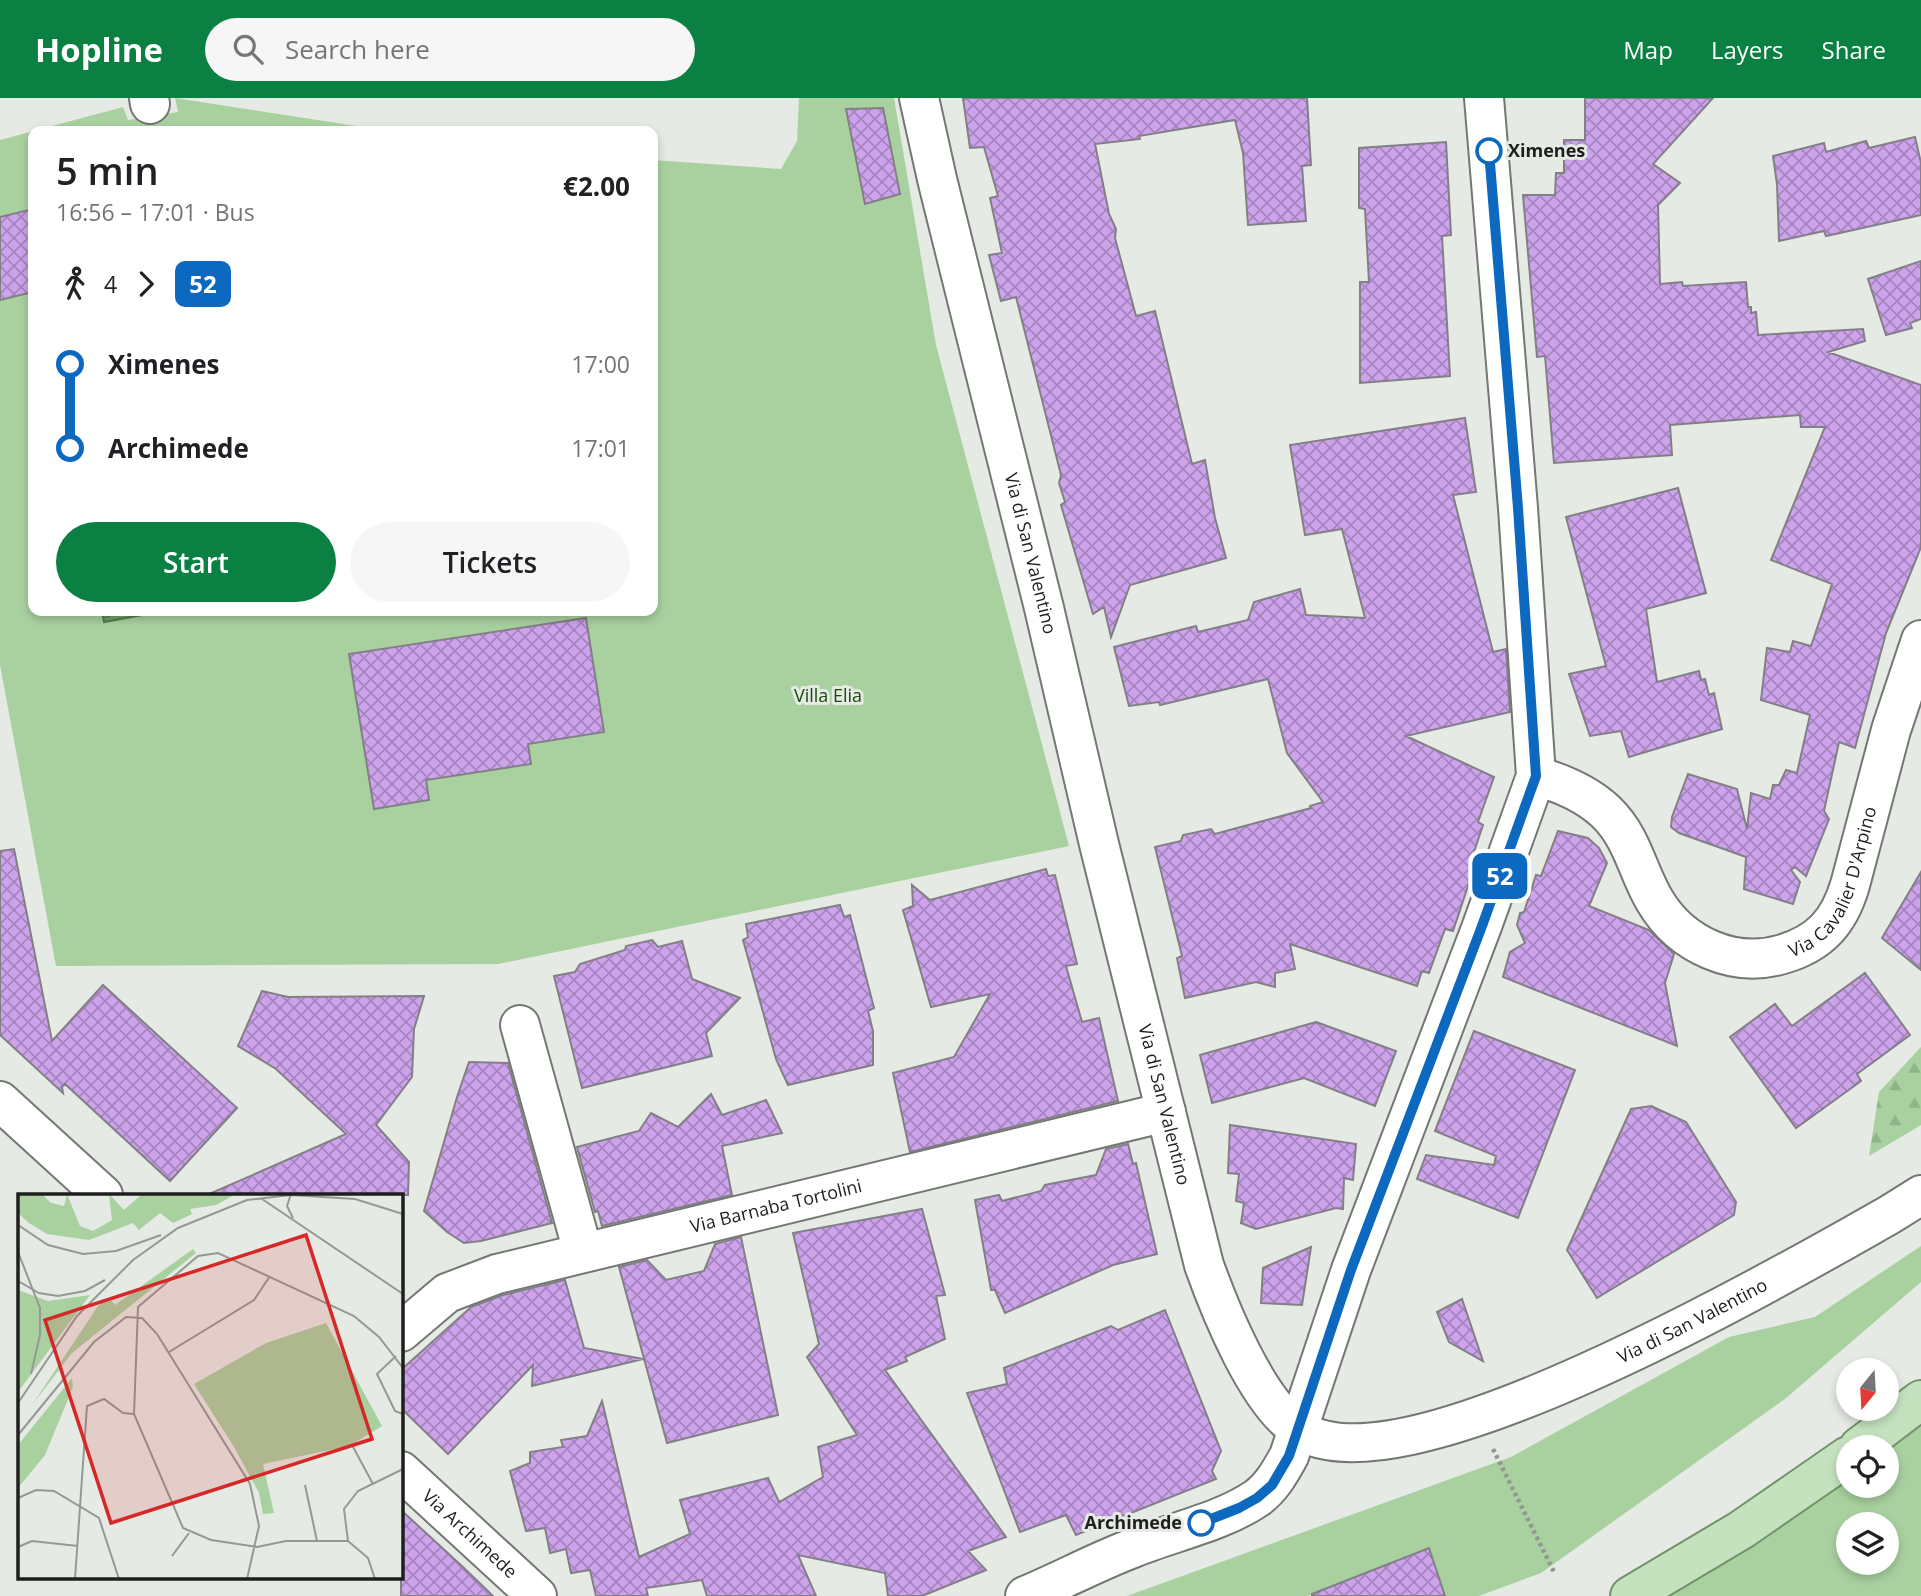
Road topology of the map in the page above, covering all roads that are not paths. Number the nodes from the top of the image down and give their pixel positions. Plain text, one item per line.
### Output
1 (919, 98) edge
2 (1484, 98) edge
3 (1921, 640) edge
4 (1536, 776) junction
5 (520, 1025) dead end
6 (0, 1101) edge
7 (1166, 1112) junction
8 (102, 1194) edge
9 (1921, 1195) edge
10 (583, 1252) junction
11 (402, 1331) edge
12 (1921, 1400) edge
13 (1298, 1429) junction
14 (1876, 1435) edge
15 (1836, 1464) edge
16 (402, 1472) edge
17 (537, 1596) edge
18 (1025, 1596) edge
19 (1630, 1596) edge

1 - 7 street, Via di San Valentino
2 - 4 street
3 - 4 street, Via Cavalier D'Arpino
4 - 13 street
5 - 10 street
6 - 8 street
7 - 10 street, Via Barnaba Tortolini
7 - 13 street, Via di San Valentino
9 - 13 street, Via di San Valentino
10 - 11 street, Via Barnaba Tortolini
12 - 14 main road
13 - 18 street
15 - 19 main road
16 - 17 street, Via Archimede

